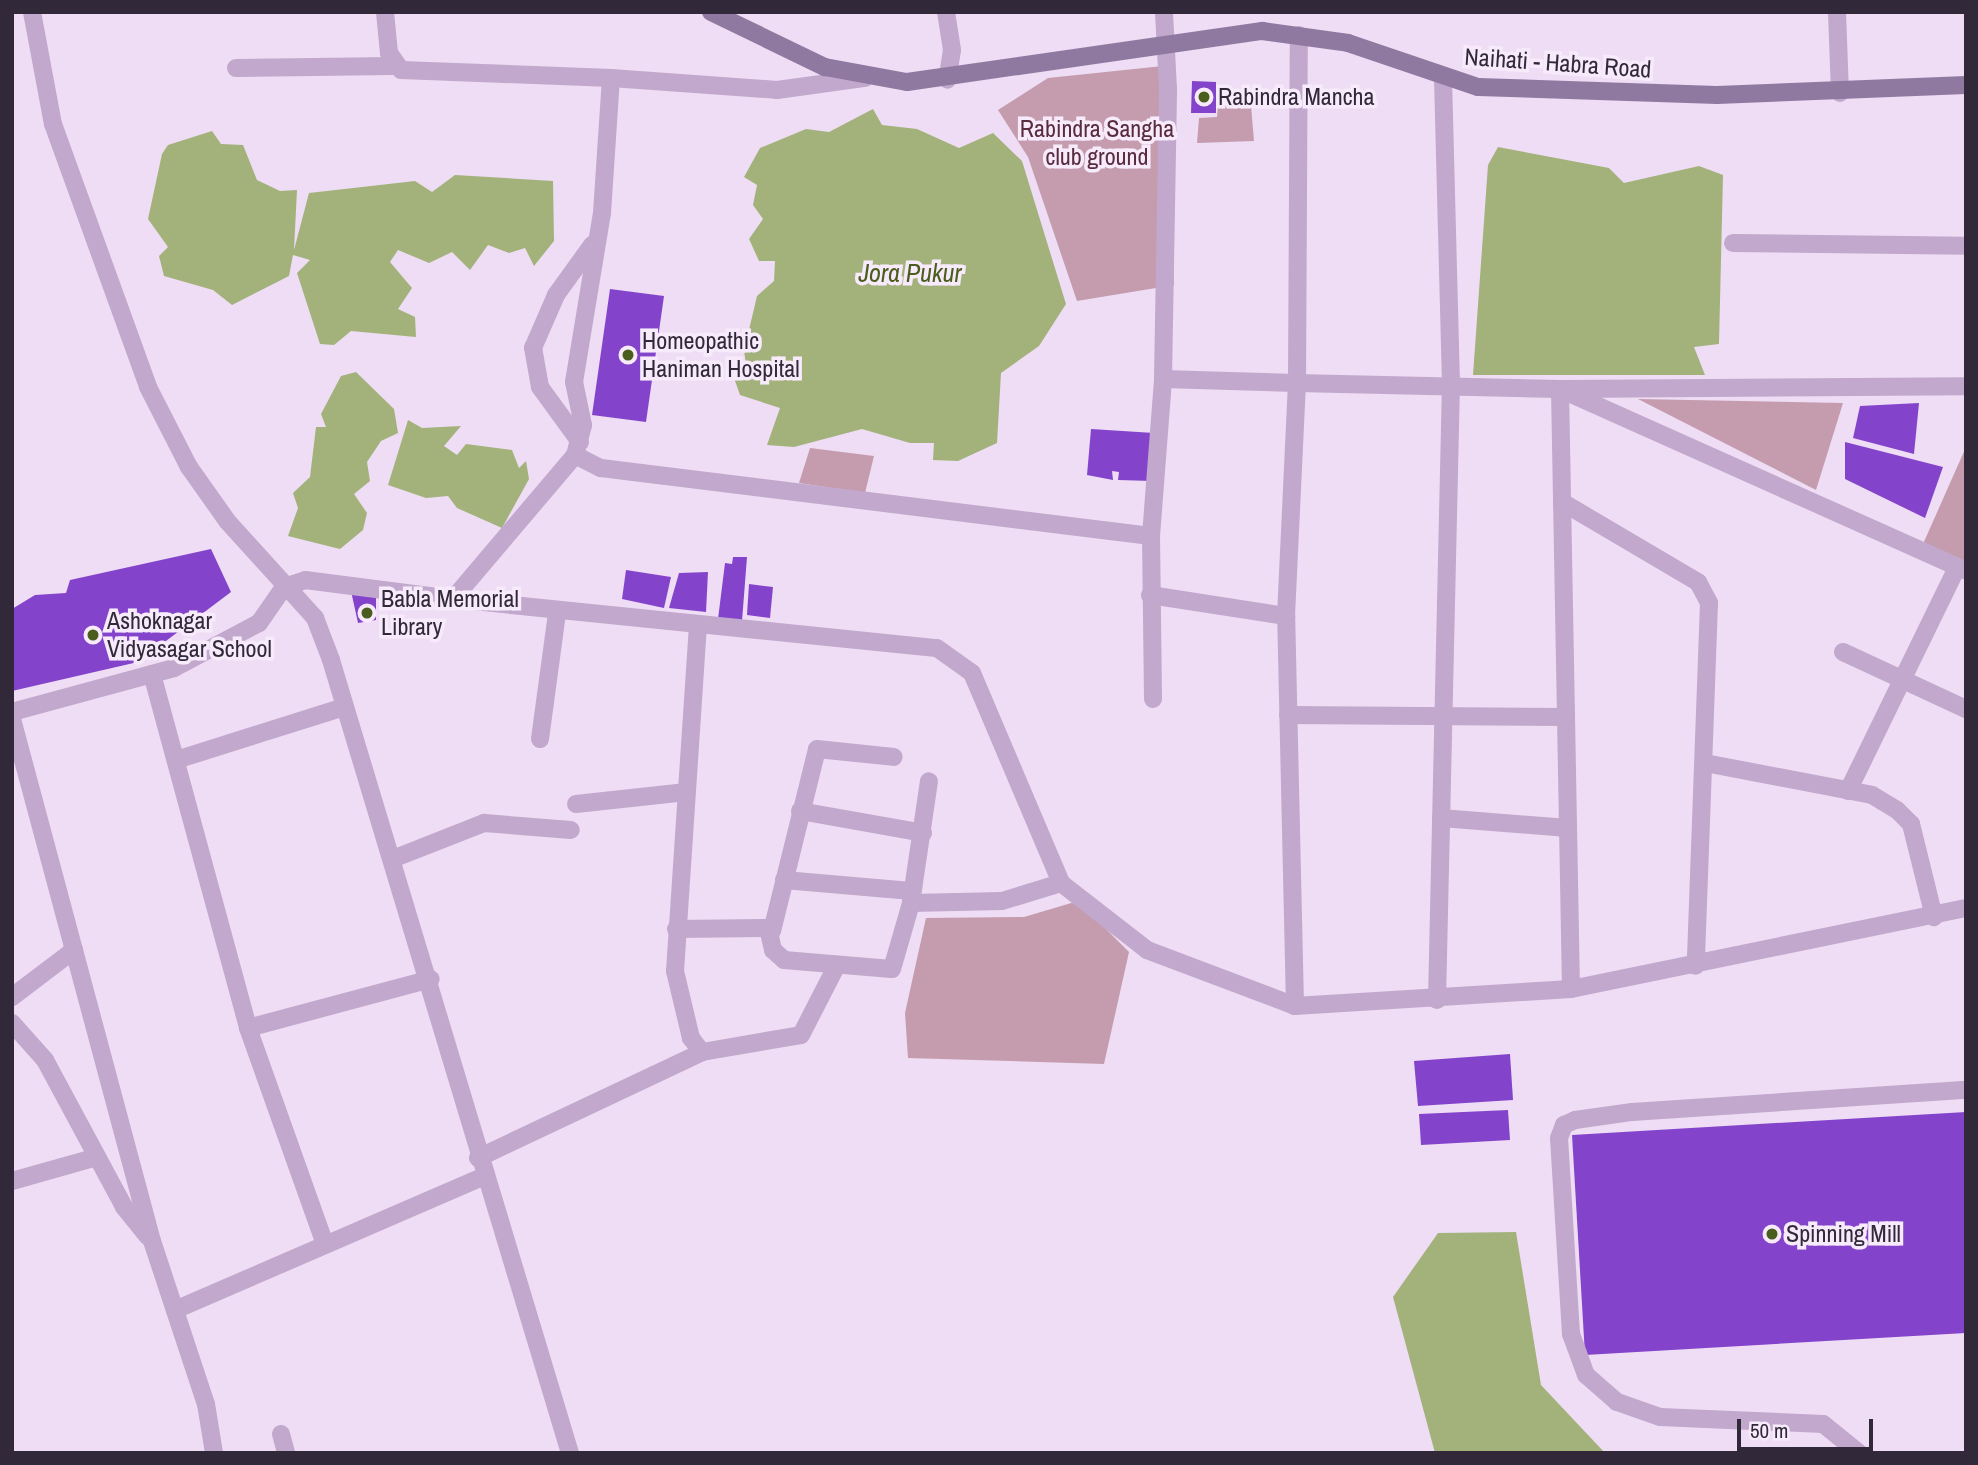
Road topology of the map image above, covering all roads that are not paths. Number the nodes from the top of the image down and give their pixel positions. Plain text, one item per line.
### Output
1 (32, 12) edge
2 (385, 12) edge
3 (711, 12) edge
4 (946, 12) edge
5 (1164, 12) edge
6 (1837, 12) edge
7 (1299, 34) junction
8 (1163, 41) junction
9 (393, 65) junction
10 (236, 68) dead end
11 (611, 78) junction
12 (865, 78) junction
13 (1443, 79) junction
14 (947, 80) junction
15 (1966, 85) edge
16 (1840, 93) junction
17 (595, 241) junction
18 (1733, 243) dead end
19 (1966, 246) edge
20 (1163, 379) junction
21 (1297, 383) junction
22 (1451, 384) junction
23 (1966, 386) edge
24 (1560, 389) junction
25 (577, 448) junction
26 (1562, 502) junction
27 (1151, 536) junction
28 (1961, 571) edge
29 (284, 587) junction
30 (1150, 595) junction
31 (453, 599) junction
32 (557, 614) junction
33 (1286, 616) junction
34 (698, 625) junction
35 (1843, 652) dead end
36 (152, 674) junction
37 (1903, 678) junction
38 (1153, 699) dead end
39 (344, 707) junction
40 (1966, 709) edge
41 (12, 712) edge
42 (1288, 715) junction
43 (1444, 717) junction
44 (1566, 717) junction
45 (12, 719) edge
46 (540, 739) dead end
47 (894, 757) dead end
48 (176, 760) junction
49 (1706, 763) junction
50 (929, 781) dead end
51 (1848, 790) junction
52 (686, 792) junction
53 (576, 804) dead end
54 (800, 811) junction
55 (1441, 818) junction
56 (1568, 828) junction
57 (570, 830) dead end
58 (922, 834) junction
59 (395, 858) junction
60 (784, 880) junction
61 (1061, 883) junction
62 (911, 897) junction
63 (1966, 908) edge
64 (1934, 917) junction
65 (676, 929) junction
66 (772, 931) junction
67 (74, 950) junction
68 (837, 965) junction
69 (1696, 966) junction
70 (431, 979) junction
71 (1571, 989) junction
72 (12, 998) edge
73 (1437, 1000) junction
74 (1295, 1006) junction
75 (12, 1023) edge
76 (248, 1028) junction
77 (702, 1052) junction
78 (1966, 1090) edge
79 (97, 1157) junction
80 (478, 1158) junction
81 (485, 1176) junction
82 (12, 1181) edge
83 (152, 1241) junction
84 (325, 1244) junction
85 (175, 1310) junction
86 (281, 1434) dead end
87 (214, 1453) edge
88 (286, 1453) edge
89 (570, 1453) edge
90 (1859, 1453) edge

1 - 29 street
2 - 9 street
3 - 12 main road, Naihati - Habra Road
4 - 14 street
5 - 8 street
6 - 16 street
7 - 8 main road, Naihati - Habra Road
7 - 13 main road, Naihati - Habra Road
7 - 21 street
8 - 14 main road, Naihati - Habra Road
8 - 20 street
9 - 10 street
9 - 11 street
11 - 12 street
11 - 17 street
12 - 14 main road, Naihati - Habra Road
13 - 16 main road, Naihati - Habra Road
13 - 22 street
15 - 16 main road, Naihati - Habra Road
17 - 25 street
17 - 25 street
18 - 19 street
20 - 21 street
20 - 27 street
21 - 22 street
21 - 33 street
22 - 24 street
22 - 43 street
23 - 24 street
24 - 26 street
24 - 28 street
25 - 27 street
25 - 31 street
26 - 44 street
26 - 49 street
27 - 30 street
28 - 37 street
29 - 31 street
29 - 36 street
29 - 39 street
30 - 33 street
30 - 38 street
31 - 32 street
32 - 34 street
32 - 46 street
33 - 42 street
34 - 52 street
34 - 61 street
35 - 37 street
36 - 41 street
36 - 48 street
37 - 40 street
37 - 51 street
39 - 48 street
39 - 59 street
42 - 43 street
42 - 74 street
43 - 44 street
43 - 55 street
44 - 56 street
45 - 67 street
47 - 54 street
48 - 76 street
49 - 51 street
49 - 69 street
50 - 58 street
51 - 64 street
52 - 53 street
52 - 65 street
54 - 58 street
54 - 60 street
55 - 56 street
55 - 73 street
56 - 71 street
57 - 59 street
58 - 62 street
59 - 70 street
60 - 62 street
60 - 66 street
61 - 62 street
61 - 74 street
62 - 68 street
63 - 64 street
64 - 69 street
65 - 66 street
65 - 77 street
66 - 68 street
67 - 72 street
67 - 83 street
68 - 77 street
69 - 71 street
70 - 76 street
70 - 80 street
71 - 73 street
73 - 74 street
75 - 79 street
76 - 84 street
77 - 80 street
78 - 90 street
79 - 82 street
79 - 83 street
80 - 81 street
81 - 84 street
81 - 89 street
83 - 85 street
84 - 85 street
85 - 87 street
86 - 88 street

